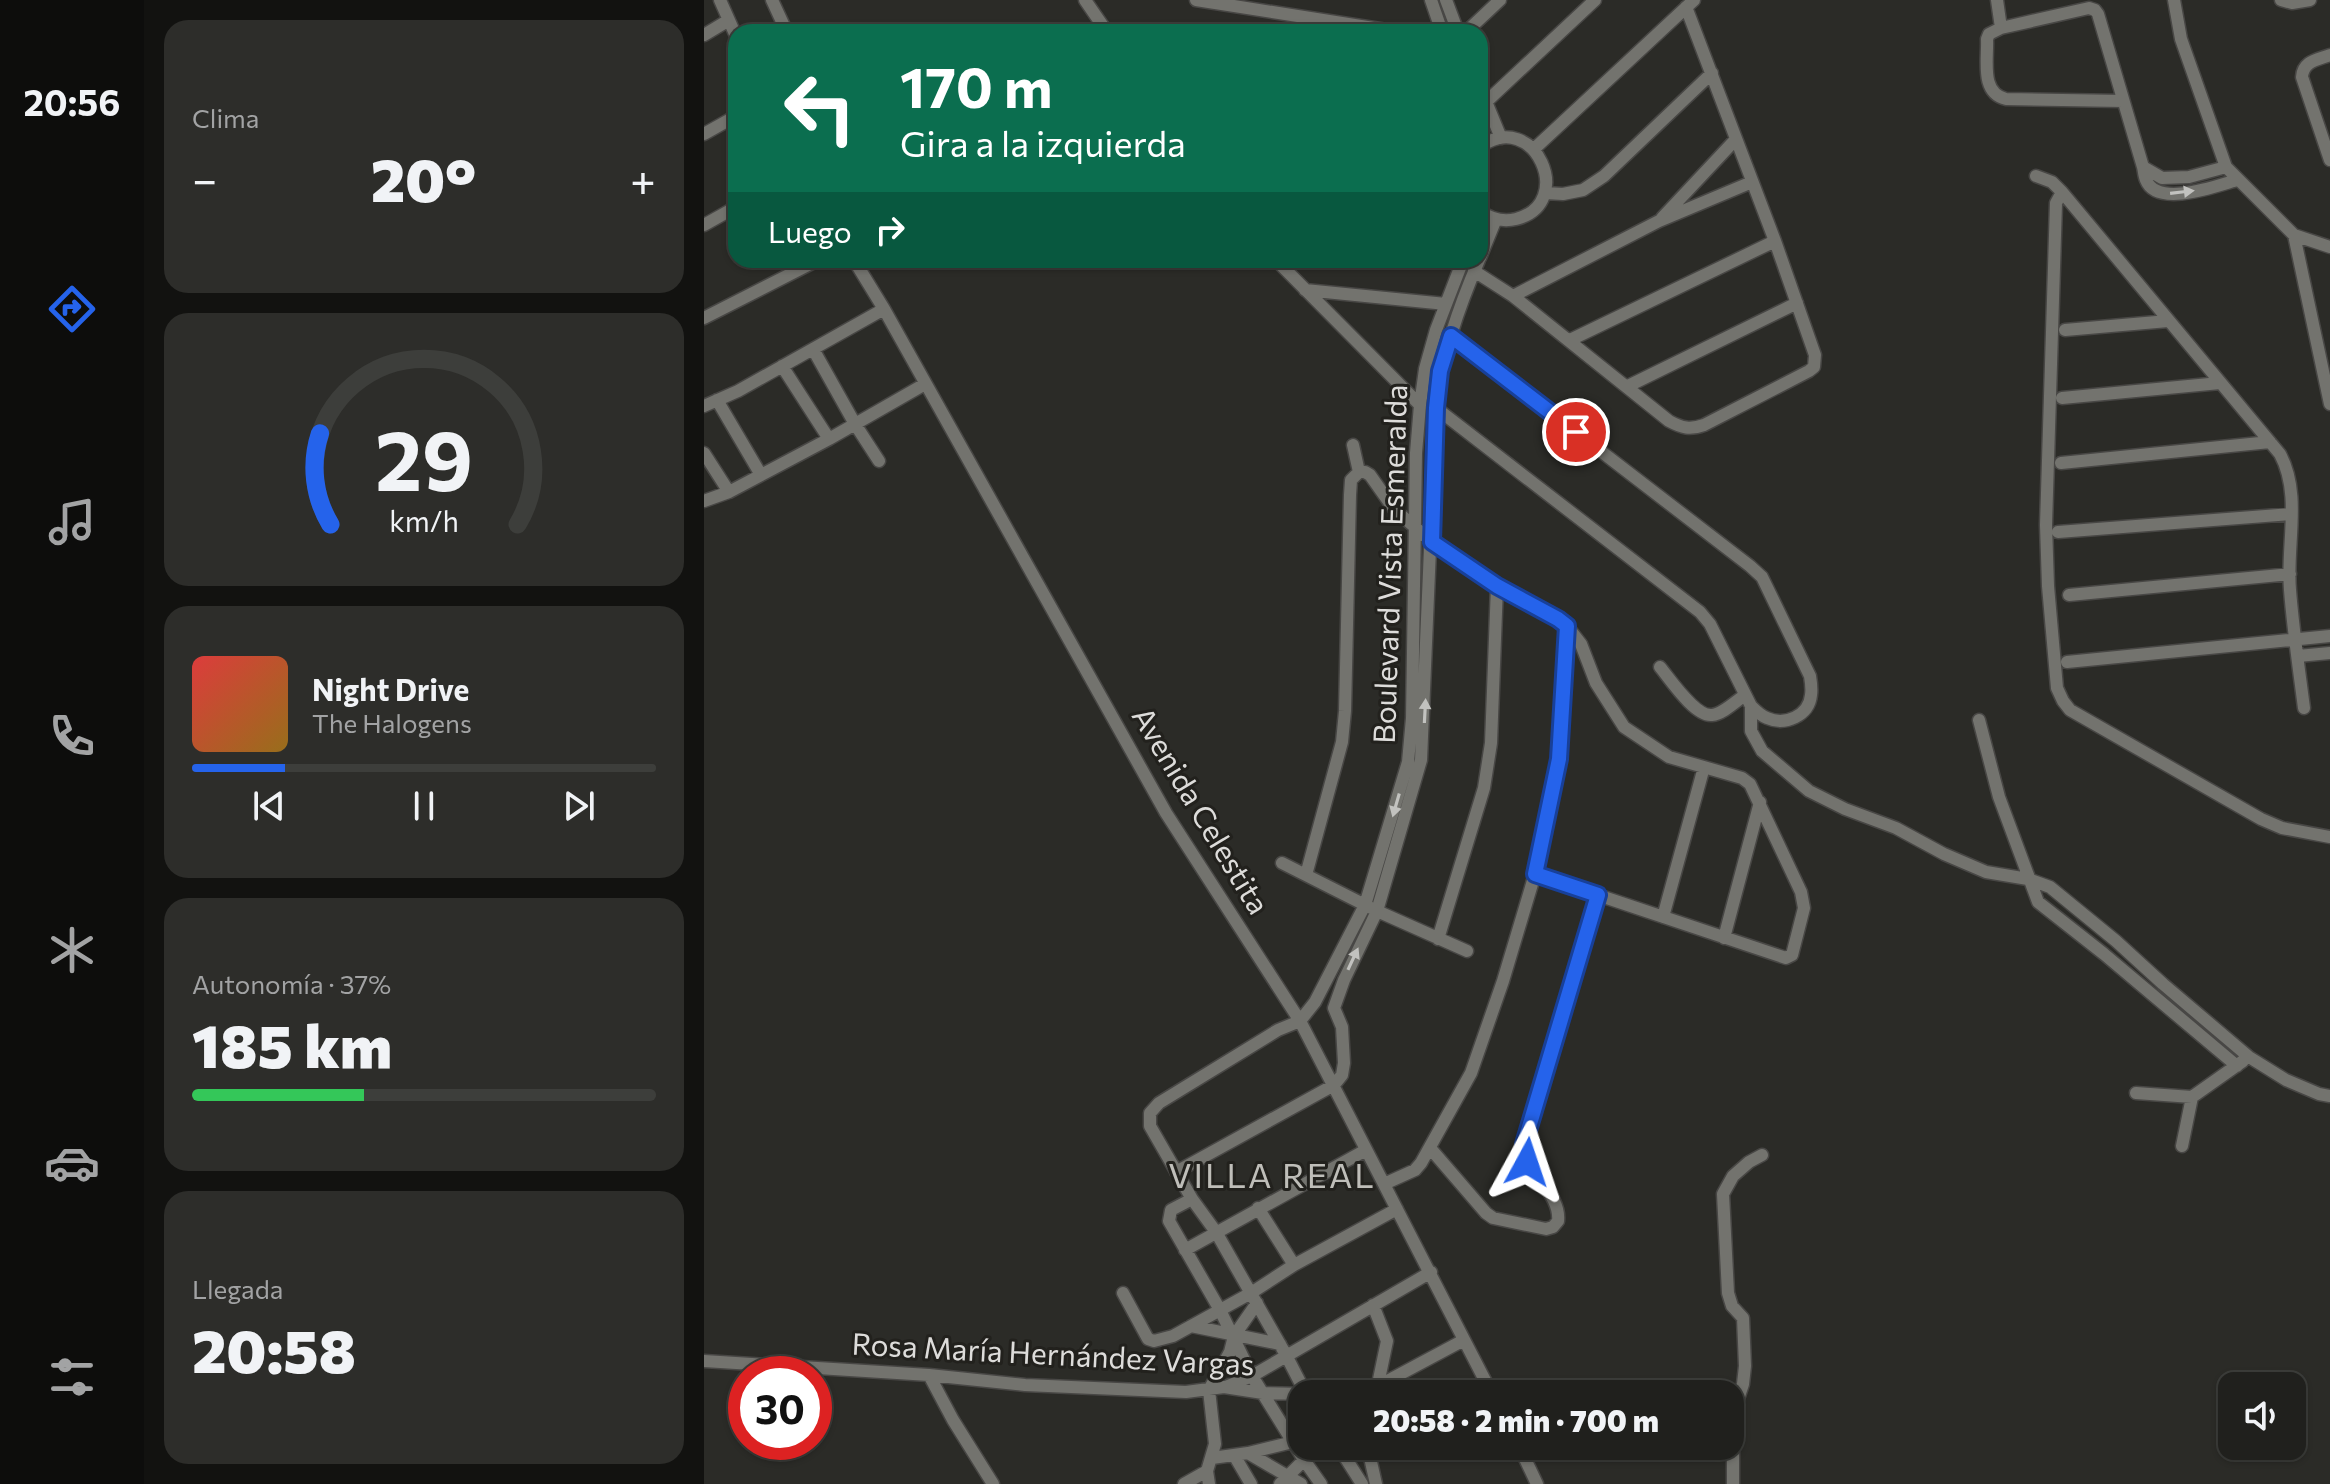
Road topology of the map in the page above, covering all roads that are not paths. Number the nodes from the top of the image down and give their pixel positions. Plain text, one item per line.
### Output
1 (720, 0) edge
2 (774, 0) edge
3 (1085, 0) edge
4 (1196, 0) edge
5 (1431, 0) edge
6 (1446, 0) edge
7 (1500, 0) edge
8 (1595, 0) edge
9 (1997, 0) edge
10 (2174, 0) edge
11 (2281, 0) edge
12 (2310, 0) edge
13 (1690, 4) edge
14 (729, 20) junction
15 (731, 24) edge
16 (783, 24) edge
17 (1102, 24) edge
18 (1348, 24) edge
19 (1439, 24) edge
20 (1455, 24) edge
21 (1474, 24) edge
22 (2001, 28) junction
23 (704, 35) edge
24 (2330, 55) edge
25 (1712, 73) junction
26 (1488, 100) edge
27 (2123, 101) junction
28 (1488, 107) edge
29 (728, 120) edge
30 (2325, 130) edge
31 (704, 134) edge
32 (1501, 138) junction
33 (1736, 139) junction
34 (1488, 140) edge
35 (1534, 149) junction
36 (2330, 160) edge
37 (2143, 167) junction
38 (2226, 167) junction
39 (2036, 176) dead end
40 (2237, 180) junction
41 (1752, 182) junction
42 (2062, 192) junction
43 (1545, 193) junction
44 (728, 212) edge
45 (1488, 217) edge
46 (1496, 219) junction
47 (1659, 221) junction
48 (704, 225) edge
49 (2294, 235) junction
50 (1488, 239) edge
51 (1775, 241) junction
52 (2330, 247) edge
53 (802, 268) edge
54 (859, 268) edge
55 (1284, 268) edge
56 (1460, 268) edge
57 (1476, 268) edge
58 (1483, 268) edge
59 (1305, 290) junction
60 (1513, 296) junction
61 (1797, 303) junction
62 (1446, 304) junction
63 (884, 309) junction
64 (704, 318) edge
65 (2168, 321) junction
66 (2065, 330) dead end
67 (1451, 336) junction
68 (1570, 340) junction
69 (813, 349) junction
70 (782, 366) junction
71 (2220, 383) junction
72 (925, 384) junction
73 (1628, 386) junction
74 (2062, 398) dead end
75 (717, 400) junction
76 (2330, 404) edge
77 (1420, 405) junction
78 (704, 406) edge
79 (1436, 408) junction
80 (855, 424) junction
81 (829, 439) junction
82 (2270, 442) junction
83 (1353, 445) dead end
84 (704, 453) edge
85 (879, 461) dead end
86 (2061, 463) dead end
87 (1359, 472) junction
88 (761, 475) junction
89 (729, 492) junction
90 (704, 501) edge
91 (2291, 514) junction
92 (1416, 529) junction
93 (2058, 532) dead end
94 (1432, 542) junction
95 (2290, 574) junction
96 (1497, 586) junction
97 (2069, 595) dead end
98 (1567, 626) junction
99 (2330, 636) edge
100 (2295, 640) junction
101 (2330, 653) edge
102 (2298, 656) junction
103 (2067, 662) dead end
104 (1660, 667) dead end
105 (1748, 701) junction
106 (2304, 708) dead end
107 (1979, 720) dead end
108 (1704, 767) junction
109 (1760, 802) junction
110 (2330, 837) edge
111 (1282, 863) dead end
112 (1535, 874) junction
113 (1306, 875) junction
114 (2028, 879) junction
115 (1598, 895) junction
116 (1371, 908) junction
117 (1663, 917) junction
118 (1724, 938) junction
119 (1438, 939) junction
120 (1467, 951) dead end
121 (1315, 1002) junction
122 (1334, 1008) junction
123 (1300, 1021) junction
124 (2249, 1057) junction
125 (2237, 1066) junction
126 (1334, 1085) junction
127 (2136, 1093) dead end
128 (2330, 1096) edge
129 (2192, 1097) junction
130 (2182, 1146) dead end
131 (1430, 1148) junction
132 (1366, 1150) junction
133 (1762, 1155) dead end
134 (1176, 1172) junction
135 (1384, 1184) junction
136 (1192, 1199) junction
137 (1258, 1208) junction
138 (1397, 1209) junction
139 (1216, 1232) junction
140 (1185, 1250) junction
141 (1294, 1265) junction
142 (1431, 1272) junction
143 (1123, 1293) dead end
144 (1254, 1298) junction
145 (1373, 1305) junction
146 (1220, 1310) junction
147 (1191, 1326) junction
148 (1234, 1336) junction
149 (1464, 1340) junction
150 (1283, 1349) junction
151 (704, 1361) edge
152 (929, 1375) junction
153 (1252, 1376) junction
154 (1298, 1380) edge
155 (1378, 1380) edge
156 (1395, 1380) edge
157 (1485, 1380) edge
158 (1224, 1387) junction
159 (1209, 1390) junction
160 (1263, 1393) junction
161 (1288, 1394) edge
162 (1288, 1427) edge
163 (1288, 1443) edge
164 (1248, 1453) junction
165 (1234, 1455) junction
166 (1304, 1460) joint
167 (1347, 1460) edge
168 (1371, 1460) edge
169 (1526, 1460) edge
170 (1209, 1471) edge
171 (1284, 1480) edge
172 (993, 1484) edge
173 (1184, 1484) edge
174 (1251, 1484) edge
175 (1301, 1484) edge
176 (1321, 1484) edge
177 (1362, 1484) edge
178 (1376, 1484) edge
179 (1537, 1484) edge
180 (1733, 1484) edge

1 - 14 street
2 - 16 street
3 - 17 street
4 - 18 street
5 - 19 street
6 - 20 street
7 - 21 street
8 - 26 street
9 - 22 street
10 - 38 street
11 - 12 street
13 - 25 street
13 - 35 street
14 - 15 street
14 - 23 street
22 - 27 street
22 - 27 street
24 - 30 street
25 - 33 street
25 - 43 street
27 - 37 street
28 - 32 street
29 - 31 street
30 - 36 street
32 - 34 street
32 - 35 street
33 - 41 street
33 - 47 street
35 - 43 street
37 - 38 street
37 -> 40 street
38 - 40 street
39 - 42 street
40 - 49 street
41 - 47 street
41 - 51 street
42 - 65 street
42 - 110 street
43 - 46 street
44 - 48 street
45 - 46 street
46 - 50 street, Boulevard Vista Esmeralda
47 - 60 street
49 - 52 street
49 - 76 street
51 - 61 street
51 - 68 street
53 - 64 street
54 - 63 street, Avenida Celestita
55 - 59 street
56 - 62 street, Boulevard Vista Esmeralda
57 - 67 street, Boulevard Vista Esmeralda
58 - 60 street
59 - 62 street
59 - 77 street
60 - 68 street
61 - 73 street
61 - 73 street
62 - 77 street, Boulevard Vista Esmeralda
63 - 69 street
63 - 72 street, Avenida Celestita
65 - 66 street
65 - 71 street
67 - 79 street, Boulevard Vista Esmeralda
67 - 105 street
68 - 73 street
69 - 70 street
69 - 80 street
70 - 75 street
70 - 81 street
71 - 74 street
71 - 82 street
72 - 80 street
72 - 123 street, Avenida Celestita
75 - 78 street
75 - 88 street
77 - 92 street, Boulevard Vista Esmeralda
79 - 94 street, Boulevard Vista Esmeralda
79 - 105 street
80 - 81 street
80 - 85 street
81 - 88 street
82 - 86 street
82 - 91 street
83 - 87 street
84 - 89 street
87 - 92 street
87 - 113 street
88 - 89 street
89 - 90 street
91 - 93 street
91 - 95 street
92 - 94 street
92 -> 116 street, Boulevard Vista Esmeralda
94 - 96 street
116 -> 94 street, Boulevard Vista Esmeralda
95 - 97 street
95 - 100 street
96 - 98 street
96 - 119 street
98 - 108 street
98 - 112 street
99 - 100 street
100 - 102 street
100 - 103 street
101 - 102 street
102 - 106 street
104 - 105 street
105 - 114 street
107 - 114 street
108 - 109 street
108 - 117 street
109 - 118 street
109 - 118 street
111 - 113 street
112 - 115 street
112 - 131 street
113 - 116 street
114 - 124 street
114 - 125 street
115 - 117 street
115 - 131 street
116 - 119 street
116 - 121 street, Boulevard Vista Esmeralda
122 -> 116 street, Boulevard Vista Esmeralda
117 - 118 street
119 - 120 street
121 - 122 street
121 - 123 street, Boulevard Vista Esmeralda
122 - 126 street
123 - 126 street, Avenida Celestita
123 - 134 street
124 - 125 street
124 - 128 street
125 - 129 street
126 - 132 street, Avenida Celestita
126 - 134 street
127 - 129 street
129 - 130 street
131 - 135 street
132 - 135 street, Avenida Celestita
132 - 137 street
133 - 180 street
134 - 136 street
135 - 138 street, Avenida Celestita
136 - 139 street
136 - 140 street
137 - 139 street
137 - 141 street
138 - 141 street
138 - 142 street, Avenida Celestita
139 - 140 street
139 - 144 street
140 - 146 street
141 - 144 street
142 - 145 street
142 - 149 street, Avenida Celestita
143 - 147 street
144 - 146 street
144 - 148 street
144 - 150 street
145 - 150 street
145 - 155 street
146 - 147 street
146 - 148 street
147 - 148 street
148 - 150 street
148 - 153 street
148 - 159 street
149 - 156 street
149 - 157 street, Avenida Celestita
150 - 153 street
150 - 154 street
151 - 152 street, Rosa María Hernández Vargas
152 - 159 street, Rosa María Hernández Vargas
152 - 172 street
153 - 158 street
153 - 160 street
158 - 159 street, Rosa María Hernández Vargas
158 - 160 street, Rosa María Hernández Vargas
159 - 170 street
160 - 161 street, Rosa María Hernández Vargas
160 - 162 street
163 - 164 street
164 - 165 street
164 - 171 street
165 - 170 street
165 - 174 street
166 - 171 street
166 - 176 street
167 - 177 street
168 - 178 street
169 - 179 street
170 - 173 street
171 - 175 street

